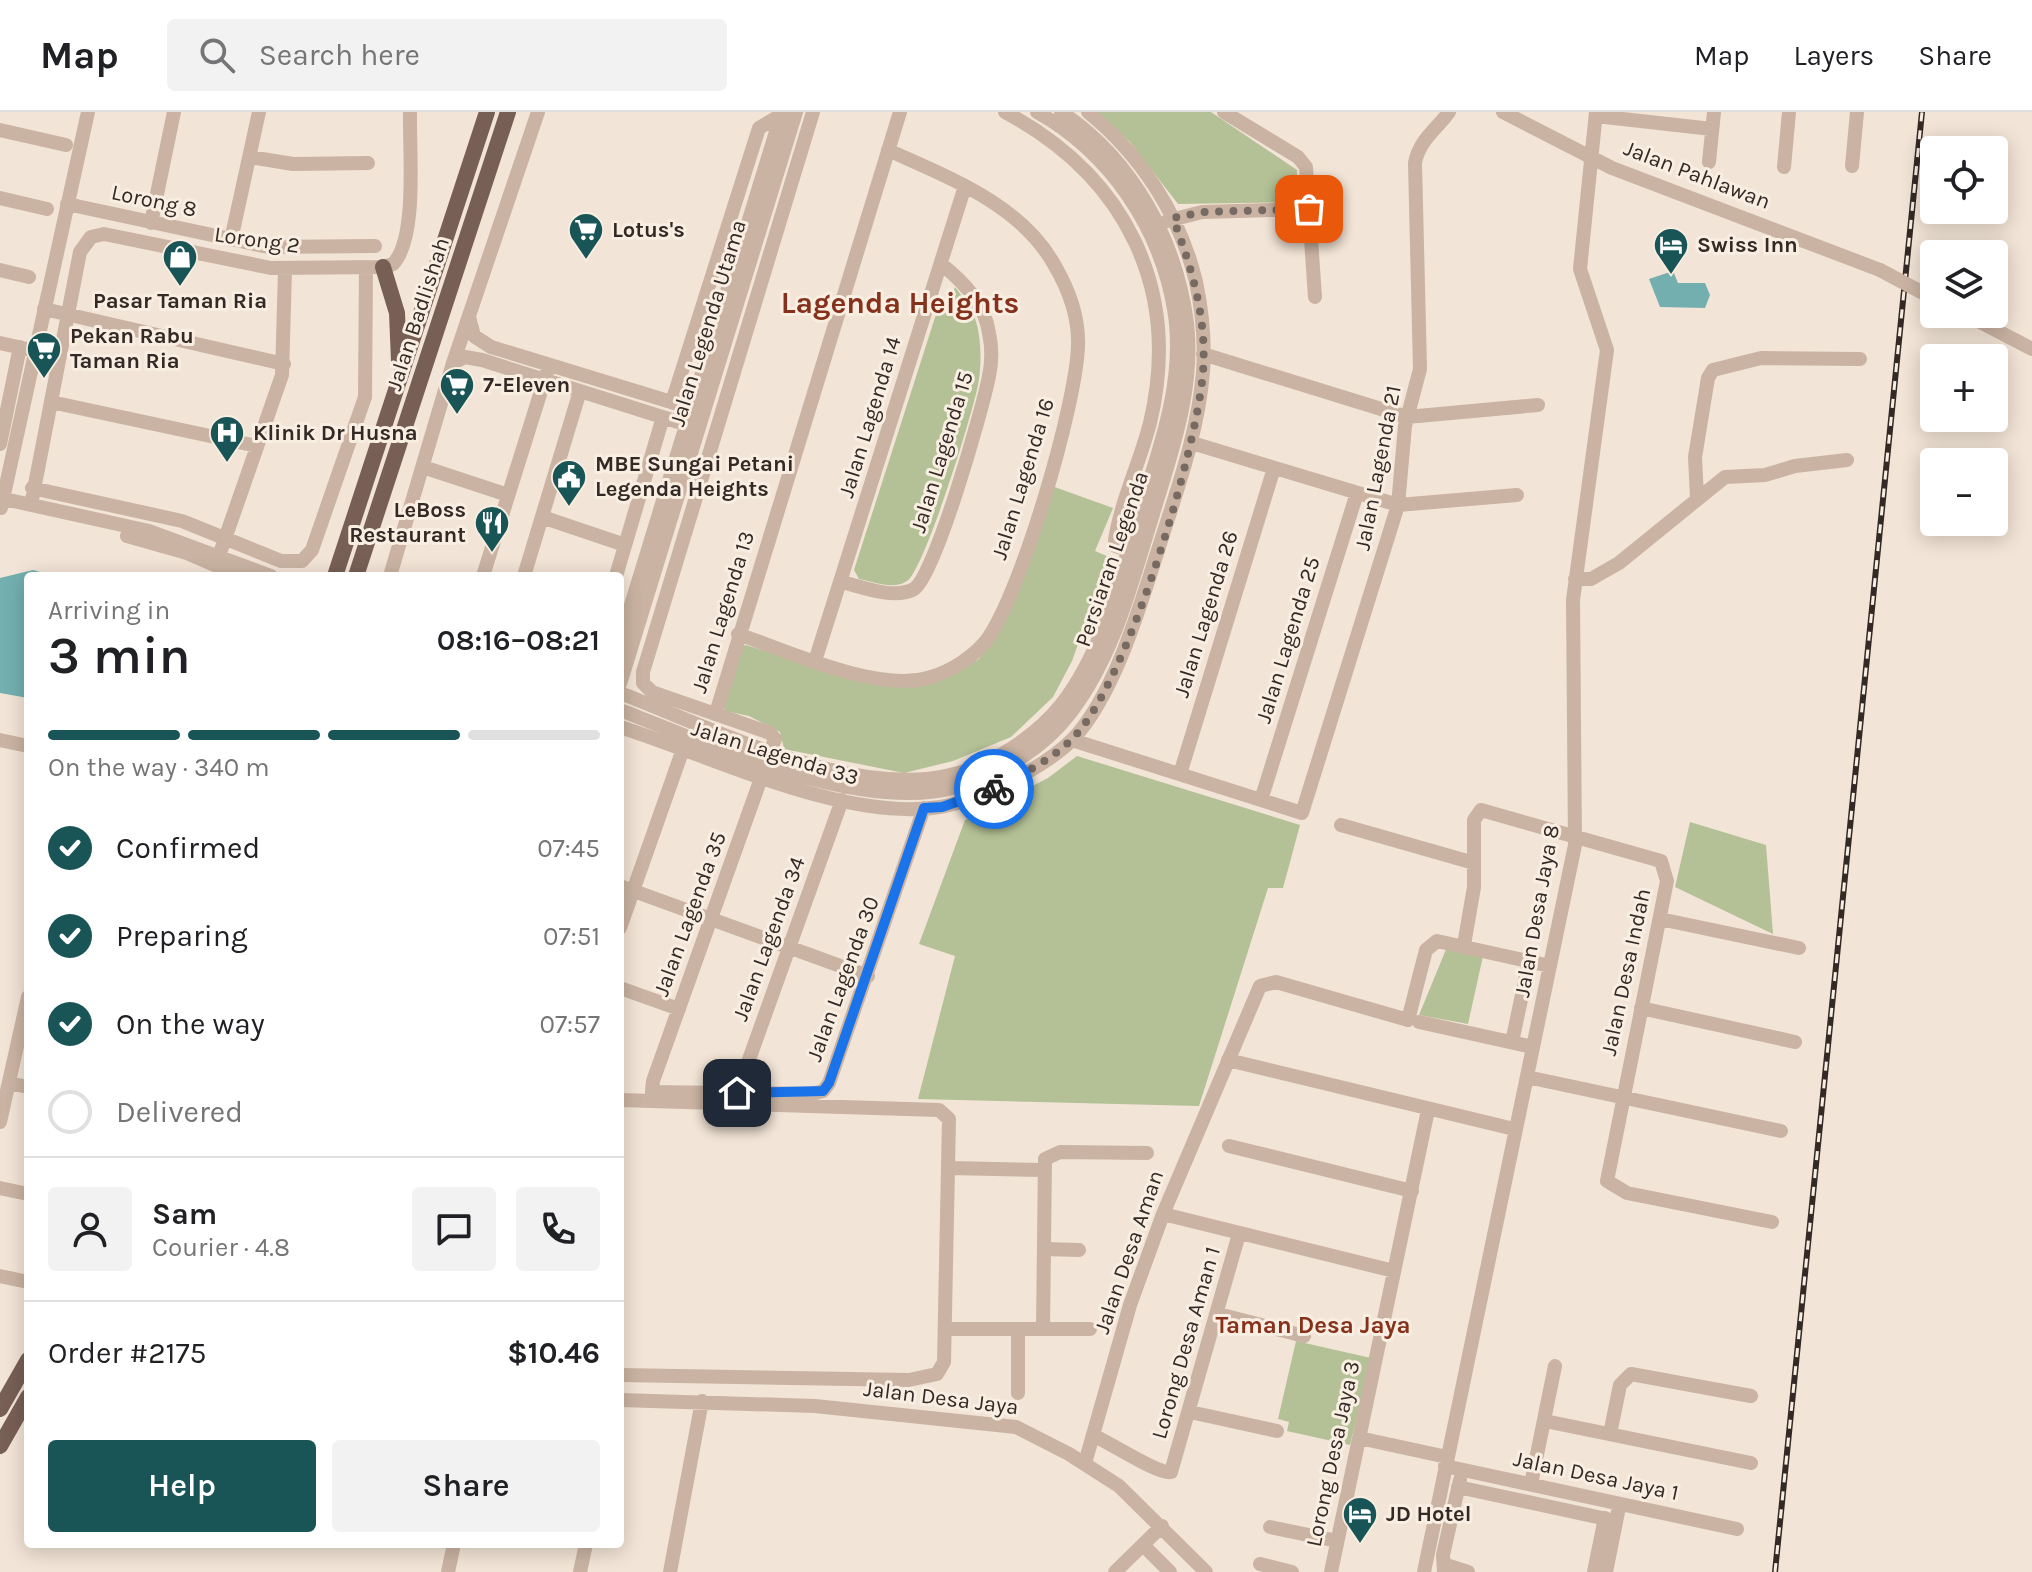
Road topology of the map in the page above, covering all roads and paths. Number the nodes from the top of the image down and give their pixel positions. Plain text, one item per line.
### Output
1 (88, 112) edge
2 (174, 112) edge
3 (259, 112) edge
4 (410, 112) edge
5 (487, 112) edge
6 (508, 112) edge
7 (538, 112) edge
8 (813, 112) edge
9 (900, 112) edge
10 (1005, 112) edge
11 (1037, 112) edge
12 (1061, 112) edge
13 (1088, 112) edge
14 (1224, 112) edge
15 (1503, 112) edge
16 (1714, 112) edge
17 (1789, 112) edge
18 (1857, 112) edge
19 (787, 113) edge
20 (1596, 114) edge
21 (1440, 116) edge
22 (1712, 129) junction
23 (0, 130) edge
24 (66, 145) dead end
25 (888, 150) junction
26 (250, 157) junction
27 (1592, 158) junction
28 (1709, 162) dead end
29 (368, 163) dead end
30 (1852, 166) dead end
31 (1784, 167) dead end
32 (965, 186) junction
33 (0, 198) edge
34 (67, 204) junction
35 (47, 209) dead end
36 (1309, 209) junction
37 (1173, 218) junction
38 (151, 223) junction
39 (1153, 227) junction
40 (231, 240) junction
41 (375, 246) dead end
42 (941, 264) junction
43 (374, 267) junction
44 (0, 270) edge
45 (285, 270) junction
46 (29, 277) dead end
47 (1920, 291) edge
48 (1315, 297) dead end
49 (44, 309) junction
50 (702, 314) junction
51 (68, 315) junction
52 (469, 317) junction
53 (1992, 328) edge
54 (713, 341) junction
55 (0, 343) edge
56 (28, 349) junction
57 (2032, 349) edge
58 (1203, 354) junction
59 (1860, 359) dead end
60 (453, 363) junction
61 (284, 364) junction
62 (549, 364) junction
63 (544, 380) junction
64 (397, 383) junction
65 (580, 391) junction
66 (51, 402) junction
67 (672, 402) junction
68 (1538, 405) dead end
69 (698, 410) junction
70 (3, 415) edge
71 (663, 417) junction
72 (1407, 417) junction
73 (693, 427) junction
74 (1192, 443) junction
75 (0, 444) edge
76 (257, 446) junction
77 (1847, 460) dead end
78 (423, 467) junction
79 (1274, 468) junction
80 (32, 488) junction
81 (1357, 493) junction
82 (672, 494) junction
83 (508, 495) junction
84 (1517, 495) dead end
85 (1697, 498) junction
86 (693, 500) junction
87 (1, 503) edge
88 (31, 505) junction
89 (1398, 505) junction
90 (542, 517) junction
91 (225, 537) junction
92 (625, 545) junction
93 (1134, 552) junction
94 (219, 556) junction
95 (1155, 559) junction
96 (229, 572) edge
97 (261, 572) edge
98 (336, 572) edge
99 (357, 572) edge
100 (391, 572) edge
101 (484, 572) edge
102 (525, 572) edge
103 (617, 572) edge
104 (1575, 579) junction
105 (842, 582) junction
106 (624, 630) edge
107 (738, 634) junction
108 (815, 661) junction
109 (624, 669) edge
110 (624, 695) edge
111 (624, 711) edge
112 (716, 713) junction
113 (624, 728) edge
114 (0, 740) edge
115 (1072, 740) junction
116 (24, 745) edge
117 (683, 749) junction
118 (767, 764) junction
119 (1003, 768) junction
120 (1180, 774) junction
121 (842, 800) junction
122 (1261, 800) junction
123 (924, 808) junction
124 (1341, 825) dead end
125 (1576, 835) junction
126 (1474, 863) junction
127 (626, 889) edge
128 (711, 919) junction
129 (1660, 919) junction
130 (1464, 945) junction
131 (789, 948) junction
132 (1799, 948) dead end
133 (1529, 962) junction
134 (1550, 966) junction
135 (868, 976) junction
136 (624, 989) edge
137 (1641, 1008) junction
138 (679, 1009) junction
139 (24, 1017) edge
140 (1413, 1021) junction
141 (1512, 1042) junction
142 (1795, 1042) dead end
143 (1533, 1047) junction
144 (1228, 1060) junction
145 (1527, 1077) junction
146 (9, 1083) junction
147 (24, 1086) edge
148 (652, 1092) joint
149 (737, 1093) junction
150 (1622, 1097) junction
151 (624, 1100) edge
152 (1428, 1110) junction
153 (0, 1122) edge
154 (1514, 1129) junction
155 (1781, 1131) dead end
156 (1229, 1146) dead end
157 (1147, 1153) dead end
158 (949, 1168) junction
159 (1043, 1170) junction
160 (0, 1188) edge
161 (1412, 1191) junction
162 (24, 1193) edge
163 (1163, 1214) junction
164 (1772, 1222) dead end
165 (1239, 1234) junction
166 (1044, 1249) junction
167 (1079, 1250) dead end
168 (1394, 1271) junction
169 (0, 1276) edge
170 (24, 1281) edge
171 (1218, 1314) junction
172 (945, 1329) junction
173 (1043, 1329) junction
174 (1090, 1329) dead end
175 (1018, 1330) junction
176 (1304, 1336) dead end
177 (1555, 1366) dead end
178 (624, 1375) edge
179 (20, 1389) edge
180 (1018, 1393) dead end
181 (1751, 1396) dead end
182 (624, 1400) edge
183 (702, 1401) junction
184 (24, 1404) edge
185 (0, 1409) edge
186 (1190, 1412) junction
187 (1545, 1421) junction
188 (1277, 1431) dead end
189 (1610, 1434) junction
190 (1094, 1436) junction
191 (1359, 1438) junction
192 (0, 1446) edge
193 (1446, 1462) junction
194 (1085, 1463) junction
195 (1751, 1463) dead end
196 (1462, 1470) junction
197 (1531, 1484) junction
198 (1458, 1487) junction
199 (1620, 1504) junction
200 (1611, 1520) junction
201 (1162, 1526) junction
202 (1270, 1527) dead end
203 (1737, 1529) dead end
204 (1337, 1541) junction
205 (1143, 1545) junction
206 (453, 1548) edge
207 (586, 1548) edge
208 (1260, 1564) dead end
209 (1445, 1569) edge
210 (448, 1572) edge
211 (580, 1572) edge
212 (670, 1572) edge
213 (1115, 1572) edge
214 (1170, 1572) edge
215 (1206, 1572) edge
216 (1292, 1572) edge
217 (1331, 1572) edge
218 (1424, 1572) edge
219 (1468, 1572) edge
220 (1594, 1572) edge
221 (1606, 1572) edge

1 - 34 street
2 - 38 street
3 - 26 street
4 - 43 street
5 - 64 main road, Jalan Badlishah
6 - 99 main road, Jalan Badlishah
7 - 52 street
8 - 86 street
9 - 25 street, Jalan Lagenda 13
10 - 93 street
11 - 39 street, Persiaran Legenda
12 - 39 street, Persiaran Legenda
13 - 37 street
14 - 36 street
15 - 27 street, Jalan Pahlawan
16 - 22 street
17 - 31 street
18 - 30 street
19 - 50 street
19 - 54 street, Jalan Legenda Utama
19 - 69 street, Jalan Legenda Utama
20 - 22 street
20 - 27 street, Jalan Desa Jaya 8
21 - 72 street, Jalan Lagenda 21
22 - 28 street
23 - 24 street
25 - 32 street, Jalan Lagenda 16
25 - 107 street, Jalan Lagenda 13
26 - 29 street
26 - 40 street
27 - 47 street, Jalan Pahlawan, bridge
27 - 104 street, Jalan Desa Jaya 8
32 - 42 street, Jalan Lagenda 14
32 - 108 street, Jalan Lagenda 16
33 - 35 street
34 - 38 street, Lorong 8
34 - 49 street
36 - 37 street
36 - 48 street
37 - 39 street
37 - 58 street
38 - 40 street, Lorong 8
39 - 93 street, Persiaran Legenda
40 - 41 street, Lorong 8
42 - 105 street, Jalan Lagenda 14
42 - 105 street, Jalan Lagenda 15
43 - 45 street, Lorong 2
43 - 64 main road
43 - 91 street
44 - 46 street
45 - 51 street, Lorong 2
45 - 61 street
49 - 51 street
49 - 56 street
50 - 54 street
50 - 67 street
51 - 61 street
51 - 66 street
52 - 60 street
52 - 62 street
53 - 57 street
54 - 69 street, Jalan Legenda Utama
55 - 56 street
56 - 70 street
56 - 87 street
58 - 72 street
58 - 74 street
59 - 85 street
60 - 63 street
60 - 78 street
61 - 76 street
62 - 63 street
62 - 67 street
63 - 65 street
63 - 83 street
64 - 98 main road, Jalan Badlishah
65 - 71 street
65 - 90 street
66 - 76 street
66 - 80 street
67 - 69 street
68 - 72 street
69 - 73 street, Jalan Legenda Utama
70 - 75 street
71 - 73 street
71 - 92 street
72 - 89 street, Jalan Lagenda 21
73 - 82 street, Jalan Legenda Utama
74 - 79 street
74 - 95 street
76 - 91 street
77 - 85 street
78 - 83 street
78 - 100 street
79 - 81 street
79 - 120 street, Jalan Lagenda 26
80 - 88 street
80 - 91 street
81 - 89 street
81 - 122 street, Jalan Lagenda 25
82 - 86 street
82 - 106 street, Jalan Legenda Utama
82 - 109 street, Jalan Legenda Utama
83 - 101 street
84 - 89 street
85 - 104 street
86 - 112 street
87 - 88 street
87 - 96 street
88 - 94 street
89 - 122 street, Jalan Lagenda 21
90 - 92 street
90 - 102 street
91 - 94 street
92 - 103 street
93 - 95 street
93 - 119 street, Persiaran Legenda
94 - 97 street
95 - 115 street
104 - 125 street, Jalan Desa Jaya 8
105 - 108 street, Jalan Lagenda 14
107 - 108 street, Jalan Lagenda 16
107 - 112 street, Jalan Lagenda 13
110 - 118 street, Persiaran Legenda
111 - 118 street, Persiaran Legenda
112 - 118 street
113 - 117 street, Jalan Lagenda 33
114 - 116 street
115 - 119 street
115 - 120 street
117 - 118 street, Jalan Lagenda 33
117 - 127 street
118 - 119 street, Persiaran Legenda
118 - 121 street, Jalan Lagenda 33
118 - 128 street, Jalan Lagenda 35
119 - 123 street, Jalan Lagenda 33
120 - 122 street
121 - 123 street, Jalan Lagenda 33
121 - 131 street, Jalan Lagenda 34
123 - 135 street, Jalan Lagenda 30
124 - 126 street
125 - 126 street, Jalan Desa Indah
125 - 129 street, Jalan Desa Indah
125 - 134 street, Jalan Desa Jaya 8
126 - 130 street
127 - 128 street
128 - 131 street
128 - 138 street, Jalan Lagenda 35
129 - 132 street
129 - 137 street, Jalan Desa Indah
130 - 133 street
130 - 140 street
131 - 135 street
131 - 149 street, Jalan Lagenda 34
133 - 134 street
133 - 141 street
134 - 143 street, Jalan Desa Jaya 8
135 - 149 street, Jalan Lagenda 30
136 - 138 street
137 - 142 street
137 - 150 street, Jalan Desa Indah
138 - 148 street, Jalan Lagenda 35
139 - 146 street
140 - 141 street, Jalan Desa Aman
140 - 144 street, Jalan Desa Aman
141 - 143 street, Jalan Desa Aman
143 - 145 street, Jalan Desa Jaya 8
144 - 152 street
144 - 163 street, Jalan Desa Aman
145 - 150 street
145 - 154 street, Jalan Desa Jaya 8
146 - 147 street
146 - 153 street
148 - 149 street, Jalan Lagenda 30
150 - 155 street
150 - 164 street, Jalan Desa Indah
151 - 158 street
152 - 154 street
152 - 161 street, Lorong Desa Jaya 3
154 - 193 street, Jalan Desa Jaya 8
156 - 161 street
157 - 159 street
158 - 159 street
158 - 172 street
159 - 166 street
160 - 162 street
161 - 168 street, Lorong Desa Jaya 3
163 - 165 street
163 - 190 street, Jalan Desa Aman
165 - 168 street
165 - 171 street, Lorong Desa Aman 1
166 - 167 street
166 - 173 street
168 - 191 street, Lorong Desa Jaya 3
169 - 170 street
171 - 176 street
171 - 186 street, Lorong Desa Aman 1
172 - 175 street
172 - 178 street
173 - 174 street
173 - 175 street
175 - 180 street
177 - 187 street
179 - 185 main road
181 - 189 street
182 - 183 street, Jalan Desa Jaya
183 - 194 street, Jalan Desa Jaya
183 - 212 street
184 - 192 main road
186 - 188 street
186 - 190 street, Lorong Desa Aman 1
187 - 189 street
187 - 197 street
189 - 195 street
190 - 194 street, Jalan Desa Aman
191 - 193 street, Jalan Desa Jaya 1
191 - 204 street, Lorong Desa Jaya 3
193 - 196 street, Jalan Desa Jaya 1
193 - 218 street, Jalan Desa Jaya 8
194 - 201 street, Jalan Desa Jaya
196 - 197 street, Jalan Desa Jaya 1
196 - 198 street
197 - 199 street, Jalan Desa Jaya 1
198 - 200 street
198 - 209 street
199 - 200 street
199 - 203 street, Jalan Desa Jaya 1
200 - 220 street
200 - 221 street
201 - 205 street
201 - 215 street, Jalan Desa Jaya
202 - 204 street
204 - 217 street, Lorong Desa Jaya 3
205 - 213 street
205 - 214 street
206 - 210 street
207 - 211 street
208 - 216 street
209 - 219 street

